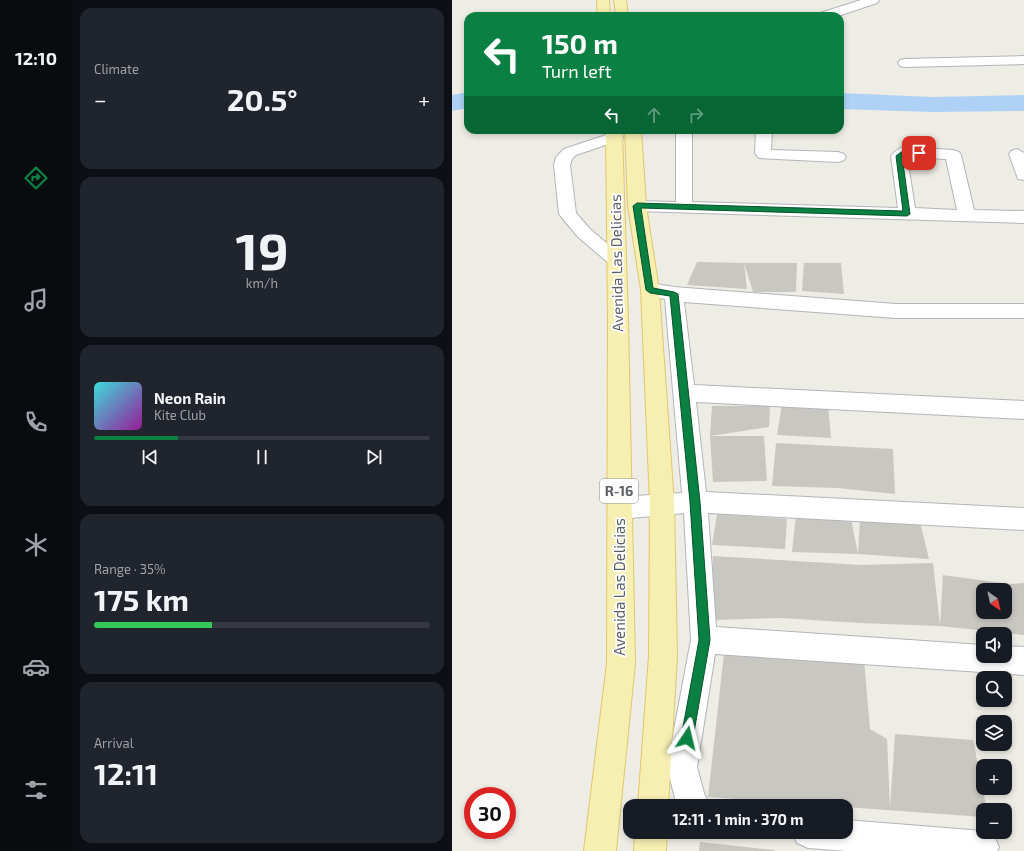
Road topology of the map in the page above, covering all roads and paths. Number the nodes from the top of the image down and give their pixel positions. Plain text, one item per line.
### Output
1 (603, 0) edge
2 (620, 0) edge
3 (873, 0) edge
4 (604, 12) edge
5 (622, 12) edge
6 (837, 12) edge
7 (1024, 60) edge
8 (905, 63) dead end
9 (615, 134) edge
10 (620, 134) edge
11 (620, 134) edge
12 (684, 134) edge
13 (764, 134) edge
14 (1017, 154) dead end
15 (838, 157) dead end
16 (1024, 175) edge
17 (637, 206) junction
18 (684, 206) junction
19 (907, 214) junction
20 (967, 215) junction
21 (1024, 216) edge
22 (617, 261) junction
23 (650, 290) junction
24 (674, 294) junction
25 (1024, 311) edge
26 (684, 393) junction
27 (1024, 410) edge
28 (695, 502) junction
29 (662, 504) junction
30 (620, 508) junction
31 (1024, 518) edge
32 (704, 640) junction
33 (1024, 661) edge
34 (653, 799) edge
35 (690, 799) edge
36 (853, 836) edge
37 (651, 839) edge
38 (983, 847) dead end
39 (600, 851) edge
40 (650, 851) edge

1 - 4 main road
2 - 5 main road
3 - 6 street
7 - 8 street
9 - 22 street
10 - 17 main road, Avenida Las Delicias / R-16
11 - 22 main road, Avenida Las Delicias / R-16
12 - 18 street
13 - 15 street
14 - 16 street
17 - 18 street
17 - 23 main road, Avenida Las Delicias / R-16
18 - 19 street
19 - 20 street
19 - 20 street
20 - 21 street
22 - 30 main road, Avenida Las Delicias / R-16
23 - 24 street
23 - 29 main road, Avenida Las Delicias / R-16
24 - 25 street
24 - 26 street
26 - 27 street
26 - 28 street
28 - 29 street
28 - 31 street
28 - 32 street
29 - 30 street
29 - 34 main road, Avenida Las Delicias / R-16
30 - 39 main road, Avenida Las Delicias / R-16
32 - 33 street
32 - 35 street
36 - 38 street
37 - 40 main road

